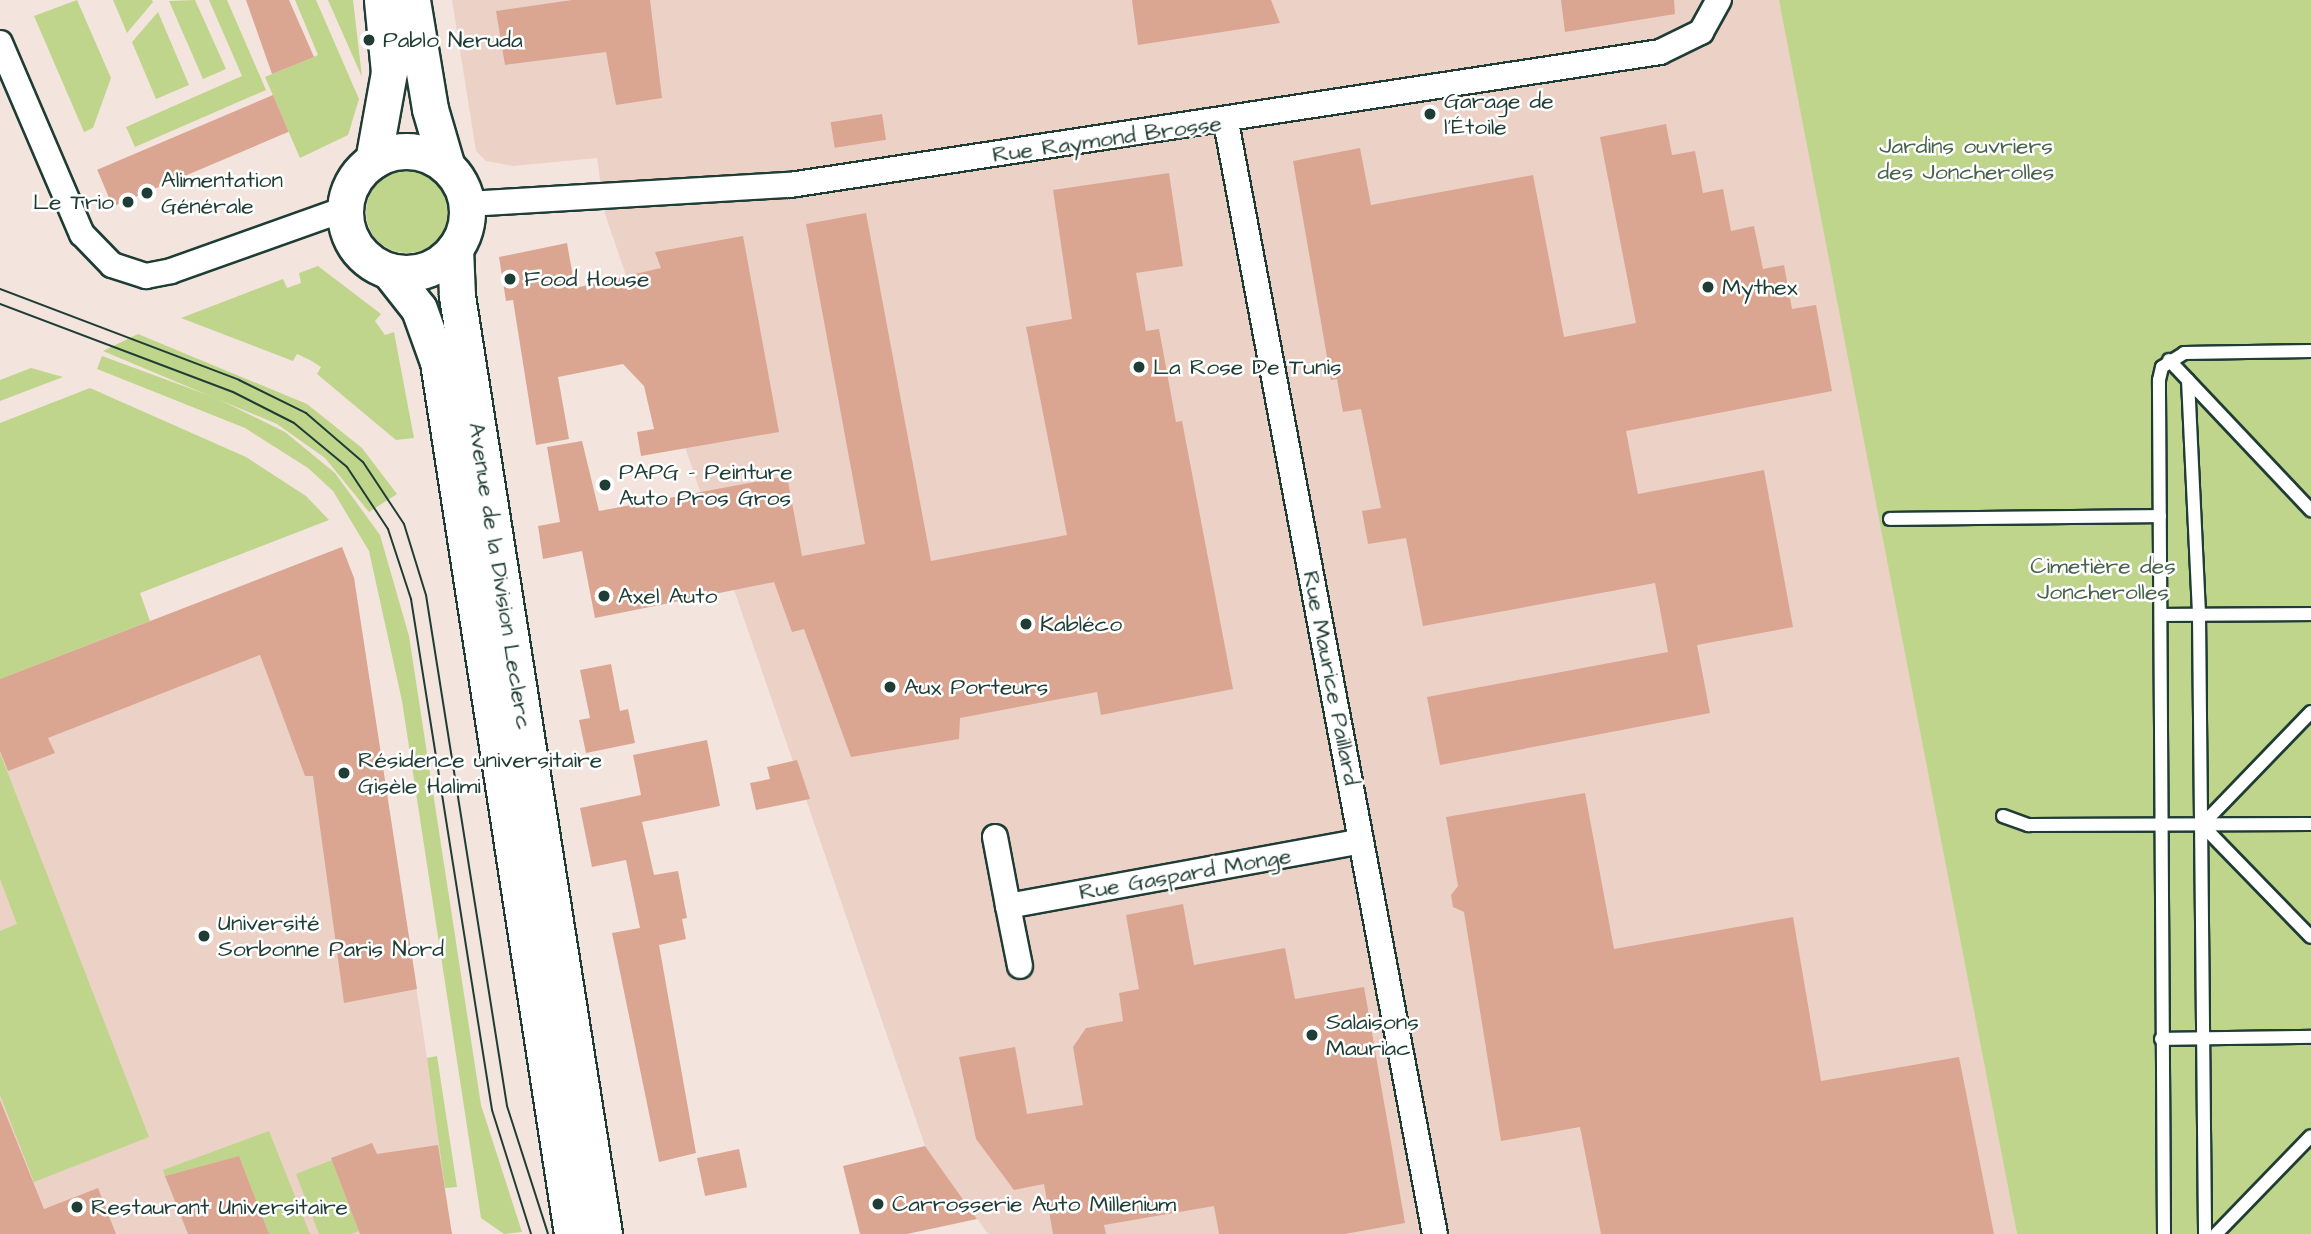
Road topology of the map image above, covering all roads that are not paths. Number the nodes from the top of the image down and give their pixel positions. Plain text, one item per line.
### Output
1 (382, 0) edge
2 (412, 0) edge
3 (1719, 0) edge
4 (0, 43) edge
5 (9, 90) edge
6 (1226, 122) junction
7 (373, 162) junction
8 (447, 167) junction
9 (467, 204) junction
10 (345, 209) junction
11 (455, 248) junction
12 (389, 271) junction
13 (2311, 351) edge
14 (2169, 360) junction
15 (2188, 380) junction
16 (2311, 510) edge
17 (2160, 516) junction
18 (1890, 519) dead end
19 (2311, 614) edge
20 (2161, 615) junction
21 (2199, 615) junction
22 (2311, 712) edge
23 (2003, 816) dead end
24 (2311, 824) edge
25 (2163, 825) junction
26 (2202, 825) junction
27 (995, 837) dead end
28 (1362, 841) junction
29 (1008, 906) junction
30 (2311, 937) edge
31 (1020, 966) dead end
32 (2311, 1037) edge
33 (2161, 1040) junction
34 (2204, 1040) junction
35 (2311, 1136) edge
36 (572, 1234) edge
37 (604, 1234) edge
38 (1435, 1234) edge
39 (2164, 1234) edge
40 (2205, 1234) edge
41 (2216, 1234) edge

1 - 7 street
2 - 8 street
3 - 6 street, Rue Raymond Brosse
4 - 5 street
5 - 10 street
6 - 9 street, Rue Raymond Brosse
6 - 28 street, Rue Maurice Paillard
7 - 8 street
7 - 10 street
8 - 9 street
9 - 11 street, Avenue de la Division Leclerc
10 - 12 street, Avenue de la Division Leclerc
11 - 12 street
11 - 37 street, Avenue de la Division Leclerc
12 - 36 street, Avenue de la Division Leclerc
13 - 14 lane
14 - 15 lane
14 - 17 lane
15 - 16 lane
15 - 21 lane
17 - 18 lane
17 - 20 lane
19 - 21 lane
20 - 21 lane
20 - 25 lane
21 - 26 lane
22 - 26 lane
23 - 25 lane
24 - 26 lane
25 - 26 lane
25 - 33 lane
26 - 30 lane
26 - 34 lane
27 - 29 street
28 - 29 street, Rue Gaspard Monge
28 - 38 street, Rue Maurice Paillard
29 - 31 street
32 - 34 lane
33 - 34 lane
33 - 39 lane
34 - 40 lane
35 - 41 lane

